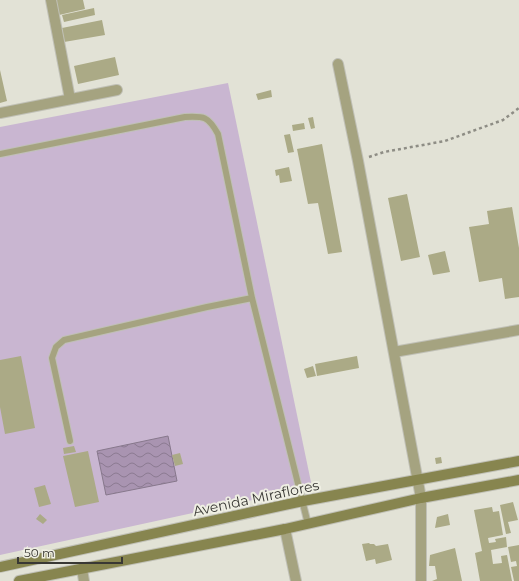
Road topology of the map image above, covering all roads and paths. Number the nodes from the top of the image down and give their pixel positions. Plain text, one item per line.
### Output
1 (51, 0) edge
2 (338, 64) dead end
3 (117, 90) dead end
4 (70, 99) junction
5 (519, 108) edge
6 (0, 112) edge
7 (0, 154) edge
8 (358, 161) junction
9 (252, 298) junction
10 (519, 330) edge
11 (394, 352) junction
12 (70, 441) dead end
13 (519, 461) edge
14 (418, 480) junction
15 (519, 480) edge
16 (421, 498) junction
17 (303, 502) junction
18 (308, 524) junction
19 (285, 529) junction
20 (34, 559) junction
21 (0, 567) edge
22 (82, 569) junction
23 (37, 578) junction
24 (19, 581) edge
25 (84, 581) edge
26 (296, 581) edge
27 (421, 581) edge

1 - 4 street
2 - 8 street
3 - 4 street
4 - 6 street
5 - 8 path
7 - 9 lane
8 - 11 street
9 - 12 lane
9 - 17 lane
10 - 11 street
11 - 14 street
13 - 14 street, Avenida Miraflores
14 - 16 street
14 - 17 street, Avenida Miraflores
15 - 16 street
16 - 18 street
16 - 27 street
17 - 18 lane
17 - 20 street, Avenida Miraflores
18 - 19 street
19 - 22 street
19 - 26 street
20 - 21 street, Avenida Miraflores
20 - 23 street
22 - 23 street
22 - 25 street
23 - 24 street

